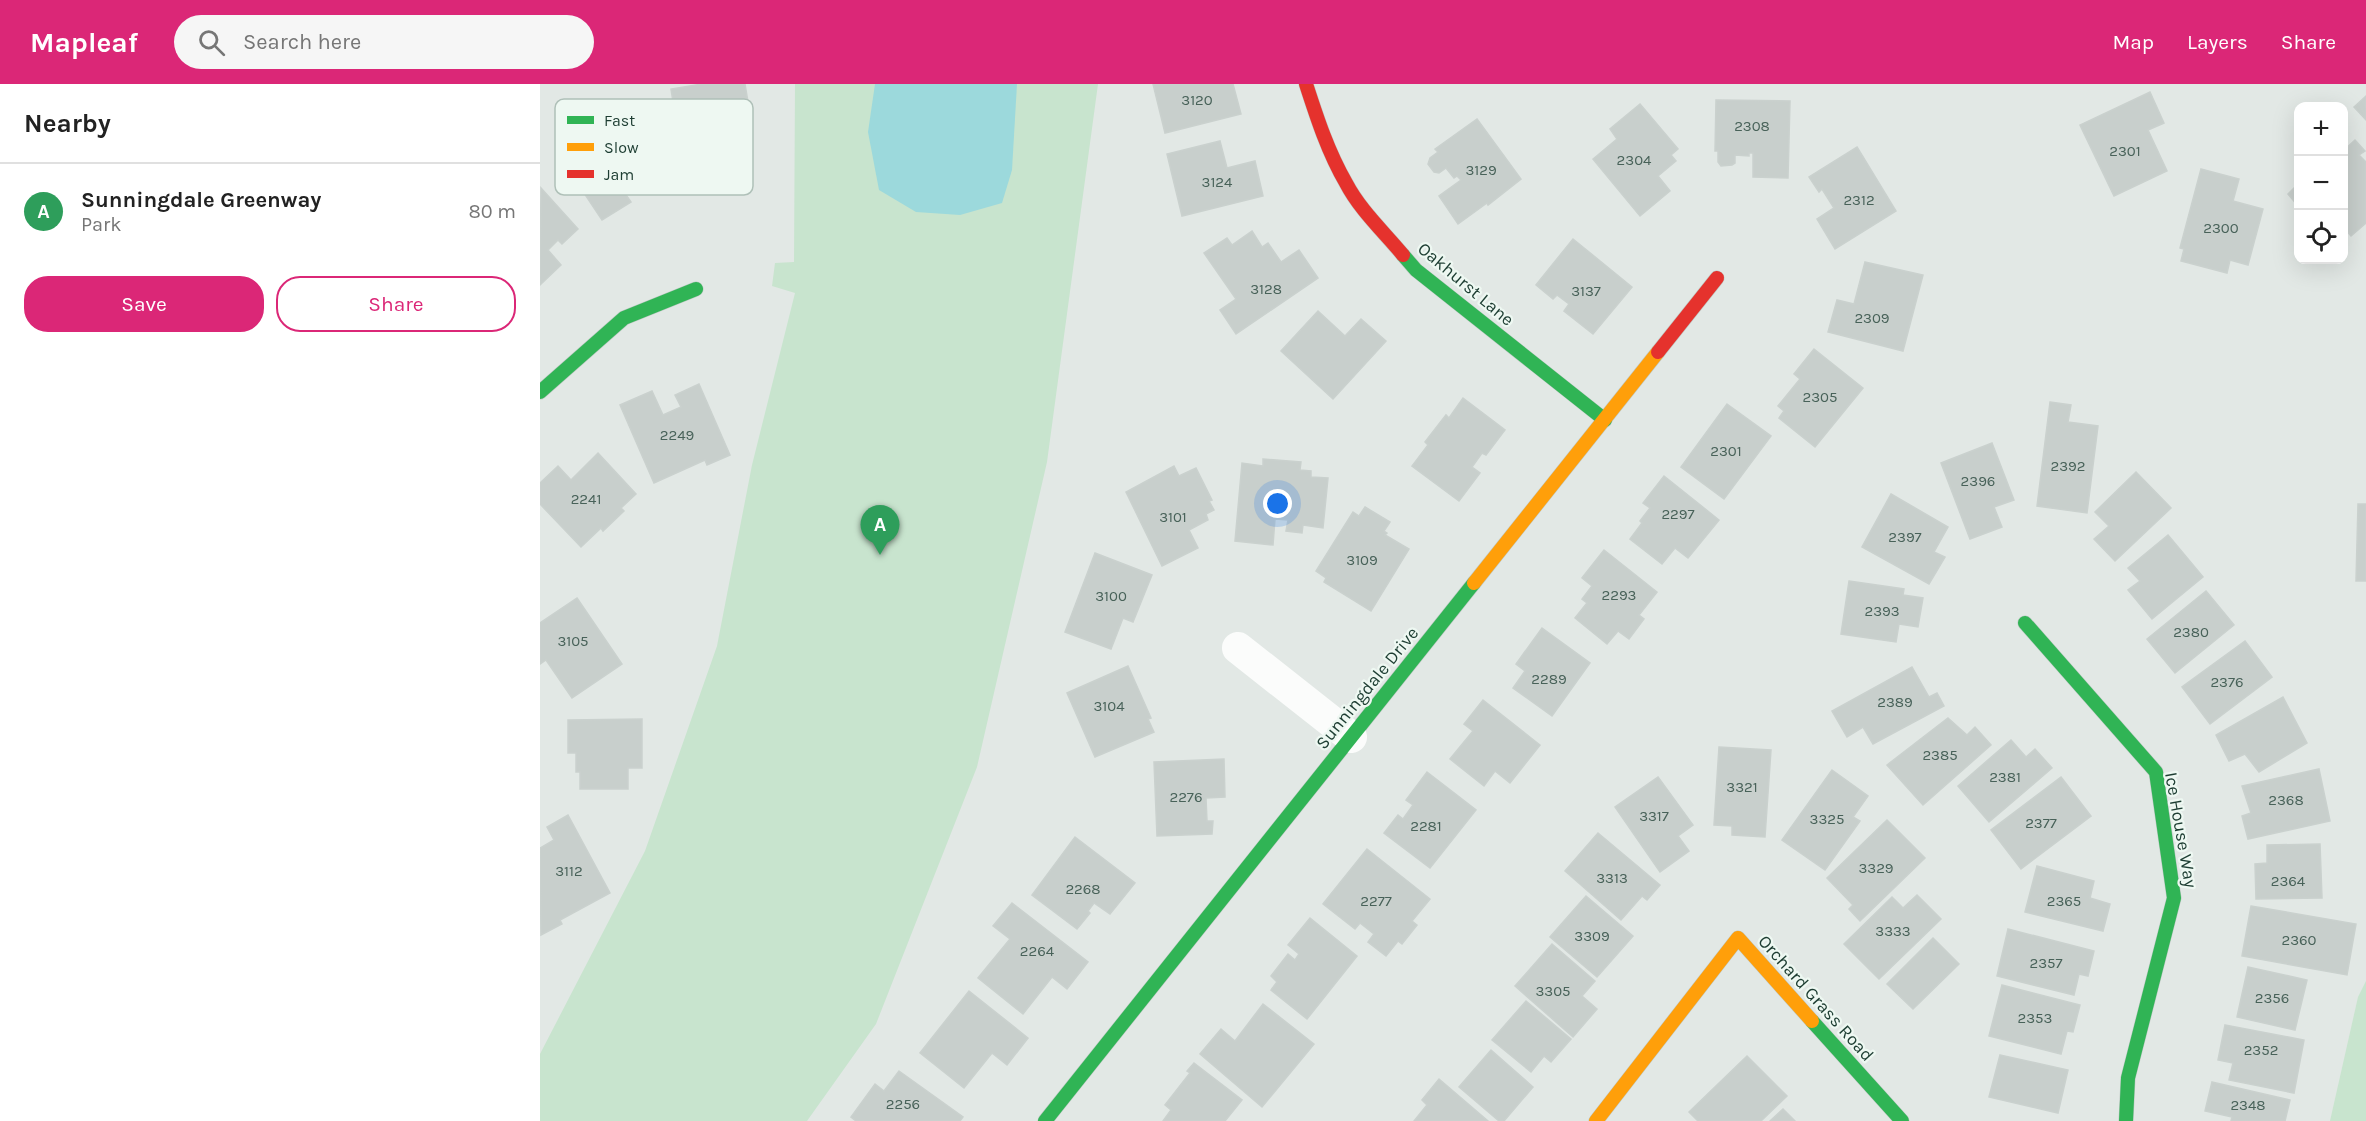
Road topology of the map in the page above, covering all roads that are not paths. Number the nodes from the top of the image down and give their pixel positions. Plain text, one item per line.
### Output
1 (1306, 84) edge
2 (1717, 278) dead end
3 (696, 289) dead end
4 (540, 392) edge
5 (1605, 420) junction
6 (2025, 623) dead end
7 (1238, 648) dead end
8 (1351, 737) junction
9 (1045, 1121) edge
10 (1596, 1121) edge
11 (1902, 1121) edge
12 (2126, 1121) edge

1 - 5 street, Oakhurst Lane
2 - 5 street, Sunningdale Drive
3 - 4 street
5 - 8 street, Sunningdale Drive
6 - 12 street, Ice House Way
7 - 8 street
8 - 9 street, Sunningdale Drive
10 - 11 street, Orchard Grass Road

